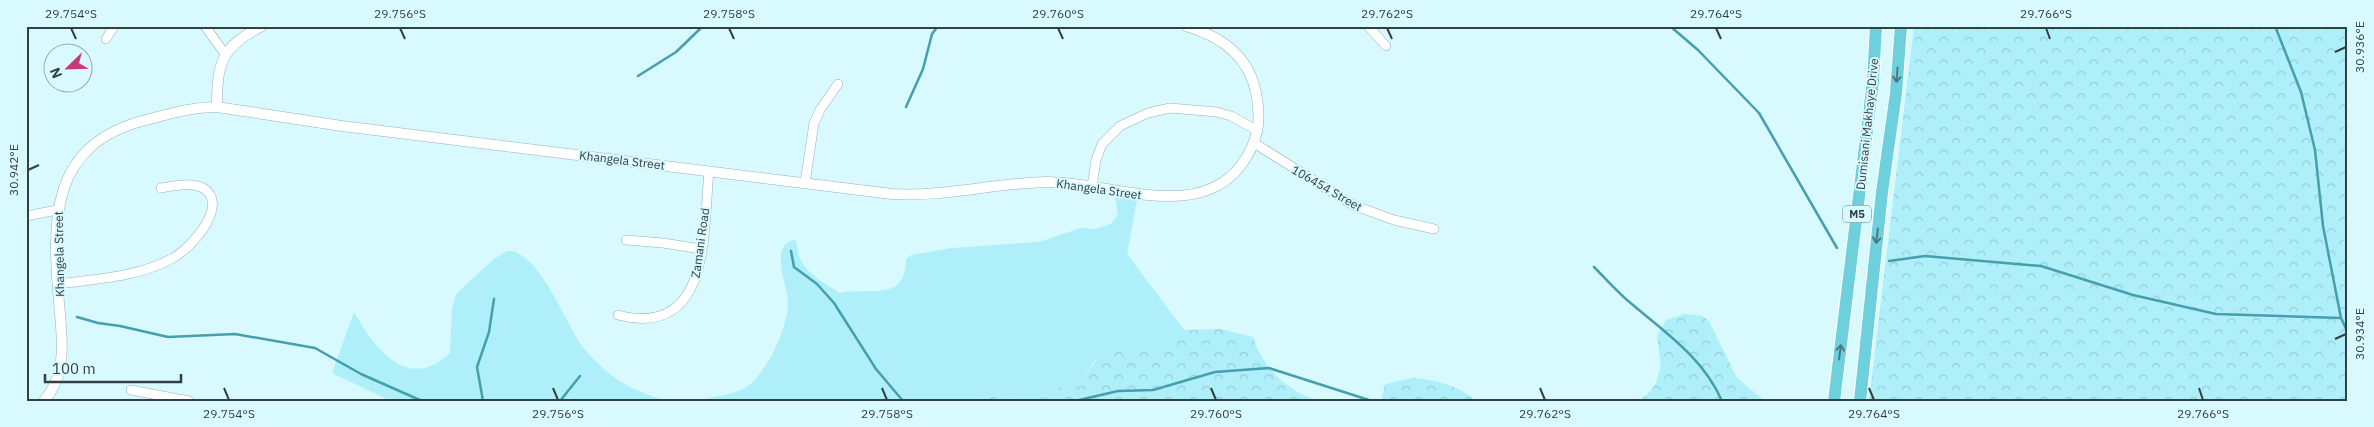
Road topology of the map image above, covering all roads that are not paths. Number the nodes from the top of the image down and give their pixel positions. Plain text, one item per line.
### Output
1 (114, 26) edge
2 (205, 26) edge
3 (262, 26) edge
4 (1186, 26) edge
5 (1368, 26) edge
6 (1876, 26) edge
7 (1901, 26) edge
8 (106, 39) dead end
9 (1386, 46) dead end
10 (225, 54) junction
11 (838, 84) dead end
12 (216, 107) junction
13 (1258, 132) junction
14 (1254, 143) junction
15 (708, 171) junction
16 (805, 183) junction
17 (1092, 186) junction
18 (162, 188) dead end
19 (57, 210) junction
20 (26, 216) edge
21 (1434, 229) dead end
22 (626, 240) dead end
23 (702, 249) junction
24 (58, 284) junction
25 (618, 315) dead end
26 (131, 390) dead end
27 (44, 401) edge
28 (189, 401) edge
29 (1834, 401) edge
30 (1860, 401) edge

1 - 8 street
2 - 10 street
3 - 10 street
4 - 13 street, Khangela Street
5 - 9 street
29 -> 6 main road, Dumisani Makhaye Drive / M5
7 -> 30 main road, Dumisani Makhaye Drive / M5
10 - 12 street
11 - 16 street
12 - 15 street, Khangela Street
12 - 19 street, Khangela Street
13 - 14 street, Khangela Street
13 - 17 street
14 - 17 street, Khangela Street
14 - 21 street, 106454 Street
15 - 16 street, Khangela Street
15 - 23 street, Zamani Road
16 - 17 street, Khangela Street
18 - 24 street
19 - 20 street
19 - 24 street, Khangela Street
22 - 23 street
23 - 25 street, Zamani Road
24 - 27 street, Khangela Street
26 - 28 street

